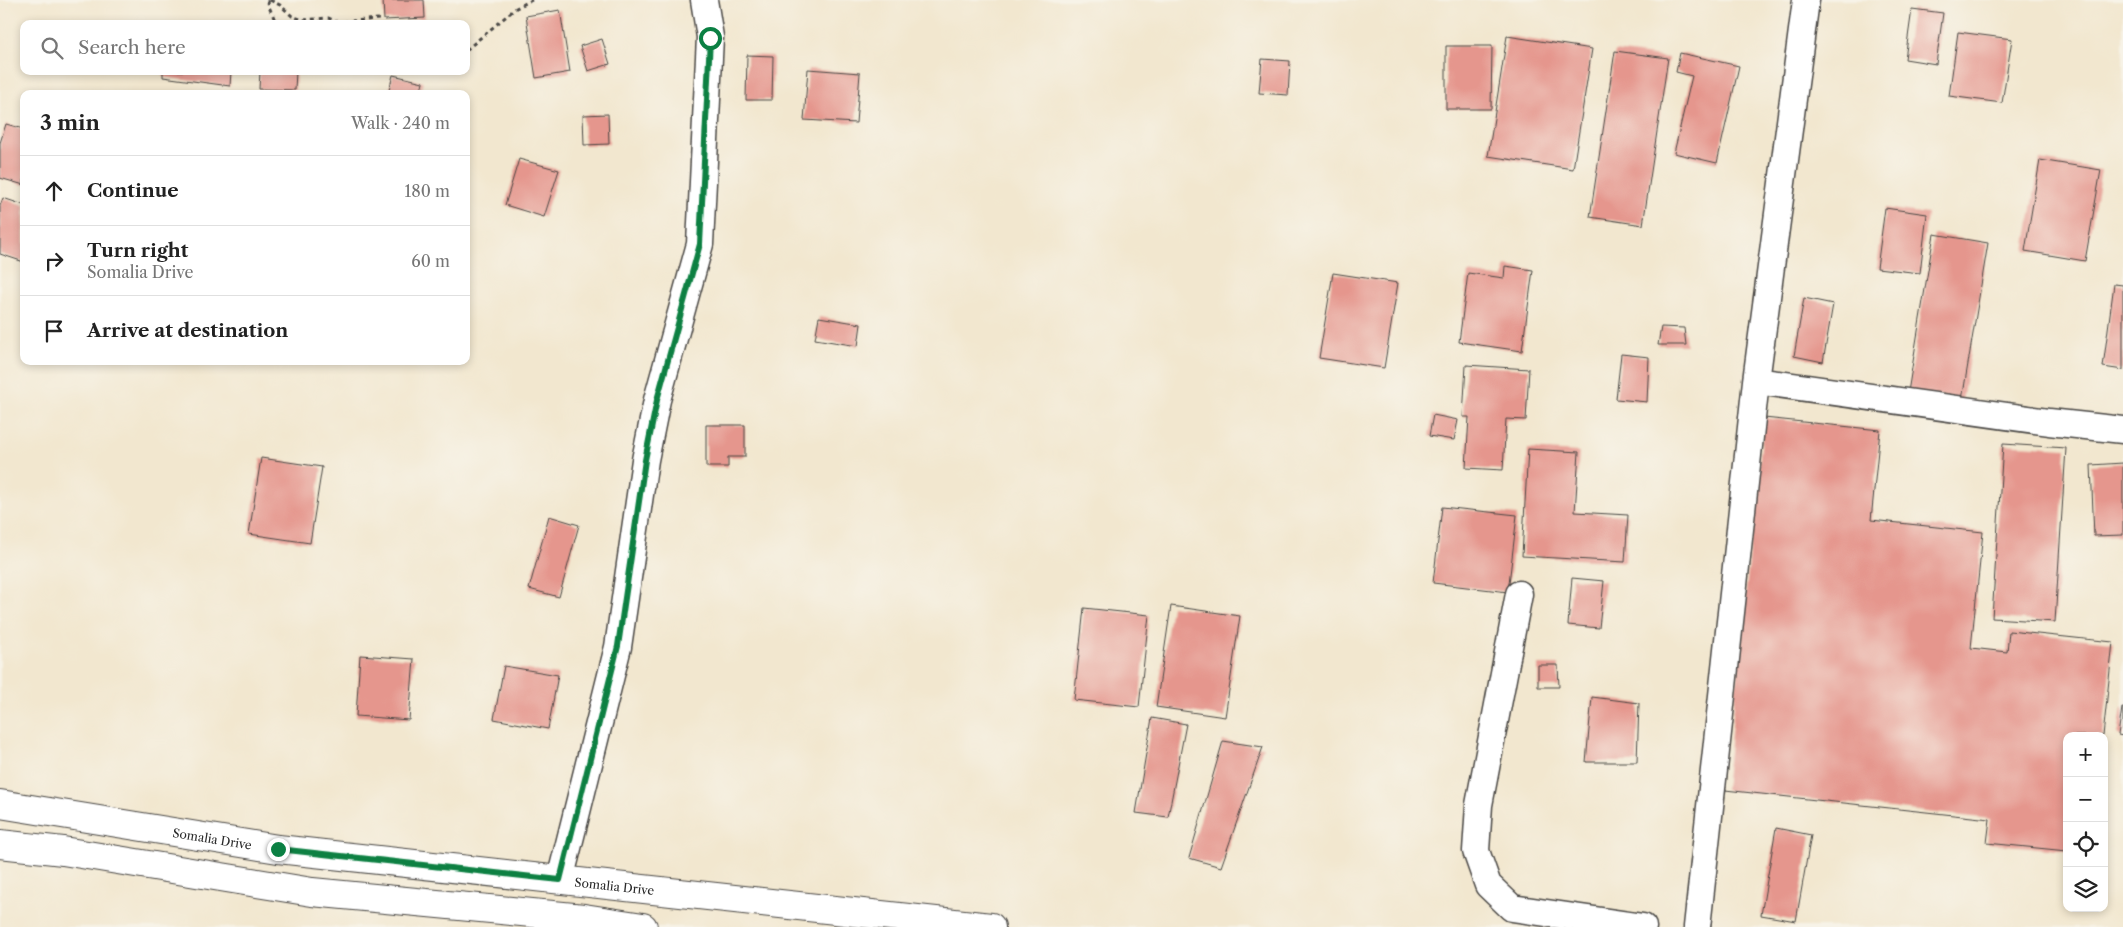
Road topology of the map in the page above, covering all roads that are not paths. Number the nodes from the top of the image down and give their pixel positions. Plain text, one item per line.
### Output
1 (704, 0) edge
2 (1806, 0) edge
3 (1756, 381) junction
4 (2123, 430) edge
5 (1520, 594) dead end
6 (0, 804) edge
7 (0, 844) edge
8 (560, 880) junction
9 (642, 927) edge
10 (991, 927) edge
11 (1642, 927) edge
12 (1697, 927) edge

1 - 8 street
2 - 3 street
3 - 4 street
3 - 12 street
5 - 11 street
6 - 8 main road, Somalia Drive
7 - 9 main road
8 - 10 main road, Somalia Drive

